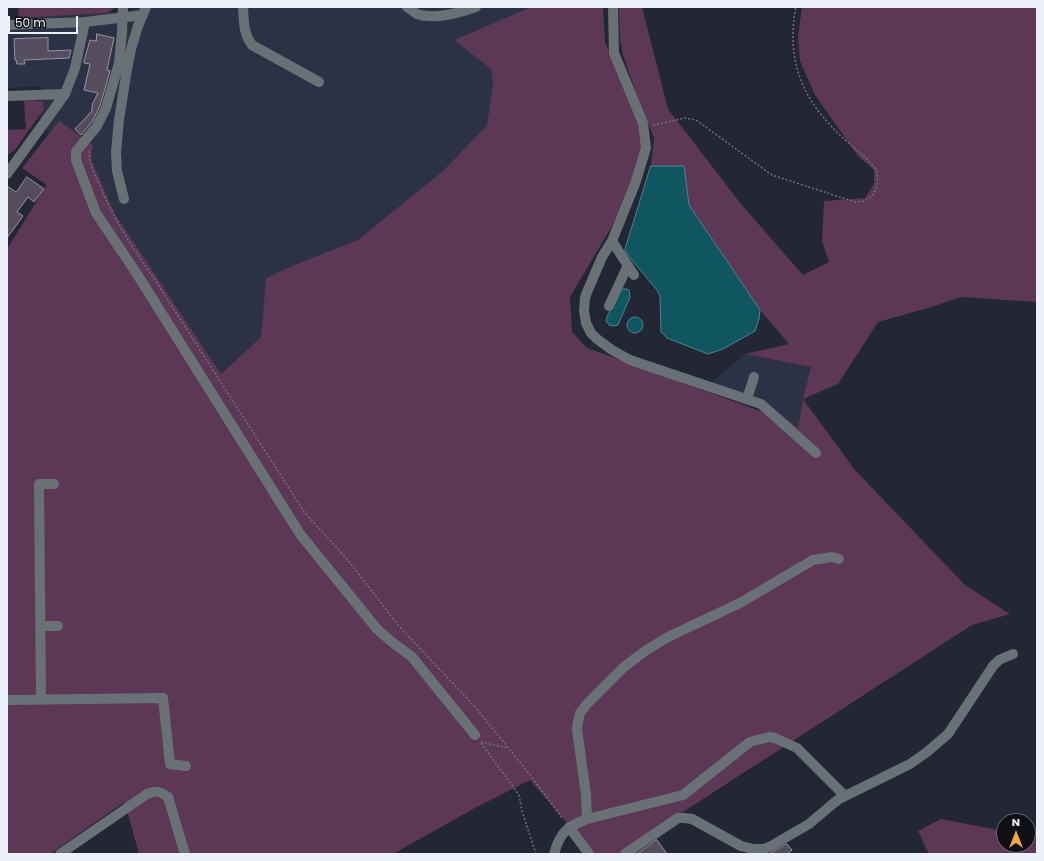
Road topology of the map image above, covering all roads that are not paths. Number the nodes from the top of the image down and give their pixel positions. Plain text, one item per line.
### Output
1 (123, 7) edge
2 (243, 7) edge
3 (407, 7) edge
4 (476, 7) edge
5 (613, 7) edge
6 (144, 11) edge
7 (122, 18) junction
8 (85, 22) junction
9 (7, 25) edge
10 (319, 82) dead end
11 (65, 94) junction
12 (7, 96) edge
13 (9, 168) edge
14 (124, 199) dead end
15 (612, 241) junction
16 (628, 265) junction
17 (634, 275) dead end
18 (609, 306) dead end
19 (754, 377) dead end
20 (747, 400) junction
21 (816, 454) dead end
22 (54, 484) dead end
23 (839, 559) dead end
24 (40, 626) junction
25 (58, 626) dead end
26 (1013, 654) dead end
27 (7, 700) edge
28 (41, 700) junction
29 (477, 738) road end
30 (186, 766) dead end
31 (845, 796) junction
32 (587, 819) junction
33 (568, 828) junction
34 (60, 854) edge
35 (186, 854) edge
36 (554, 854) edge
37 (589, 854) edge
38 (625, 854) edge

1 - 7 street
2 - 10 street
3 - 4 street
5 - 15 street
6 - 7 street
6 - 14 street
7 - 8 street
7 - 29 street
8 - 9 street
8 - 11 street
11 - 12 street
11 - 13 street
15 - 16 street
15 - 20 street
16 - 17 street
16 - 18 street
19 - 20 street
20 - 21 street
22 - 24 street
23 - 32 street
24 - 25 street
24 - 28 street
26 - 31 street
27 - 28 street
28 - 30 street
31 - 32 street
31 - 38 street
32 - 33 street
33 - 36 street
33 - 37 street
34 - 35 street

